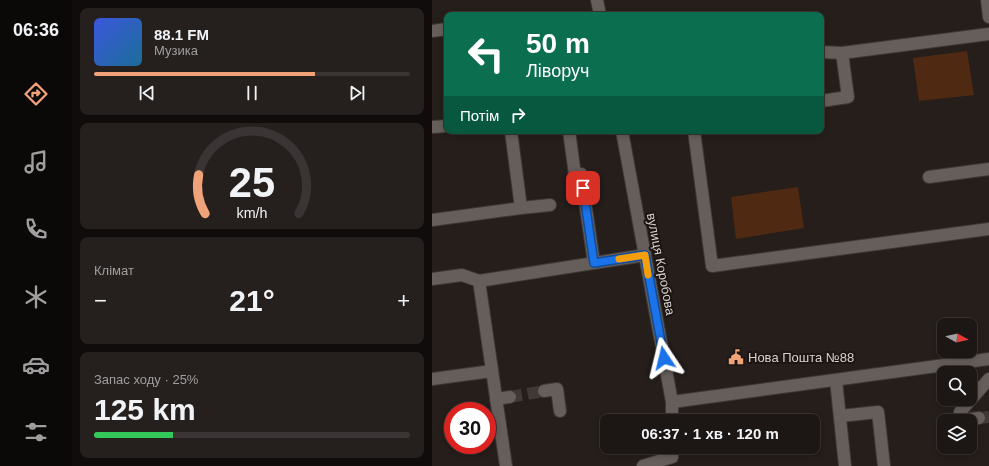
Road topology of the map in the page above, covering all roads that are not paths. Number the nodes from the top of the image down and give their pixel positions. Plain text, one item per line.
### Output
1 (597, 0) edge
2 (987, 0) edge
3 (599, 12) edge
4 (989, 17) edge
5 (444, 29) edge
6 (432, 31) edge
7 (989, 34) edge
8 (824, 52) edge
9 (842, 53) junction
10 (824, 101) edge
11 (444, 126) edge
12 (432, 128) edge
13 (511, 134) edge
14 (569, 134) edge
15 (623, 134) edge
16 (694, 134) edge
17 (989, 169) edge
18 (929, 177) dead end
19 (550, 205) dead end
20 (521, 208) junction
21 (432, 220) edge
22 (989, 229) edge
23 (645, 255) junction
24 (594, 263) junction
25 (432, 279) edge
26 (478, 281) junction
27 (989, 359) edge
28 (492, 371) junction
29 (989, 379) edge
30 (432, 380) edge
31 (836, 380) junction
32 (544, 391) tunnel mouth
33 (510, 397) tunnel mouth
34 (496, 399) junction
35 (672, 402) junction
36 (560, 410) dead end
37 (672, 414) edge
38 (840, 416) junction
39 (979, 418) tunnel mouth
40 (672, 454) edge
41 (506, 466) edge
42 (643, 466) edge
43 (846, 466) edge
44 (884, 466) edge

1 - 3 street
2 - 4 street
5 - 6 street
7 - 9 street
8 - 9 street
9 - 10 street
11 - 12 street
13 - 20 street
14 - 24 street
15 - 23 street, вулиця Коробова
16 - 22 street
17 - 18 street
19 - 20 street
20 - 21 street
23 - 24 street
23 - 35 street, вулиця Коробова
24 - 26 street
25 - 26 street
26 - 28 street
27 - 31 street
28 - 30 street
28 - 34 street
29 - 39 street
31 - 35 street
31 - 38 street
32 - 36 street
33 - 34 street
34 - 41 street
35 - 37 street, вулиця Коробова
38 - 43 street
38 - 44 street
40 - 42 street

